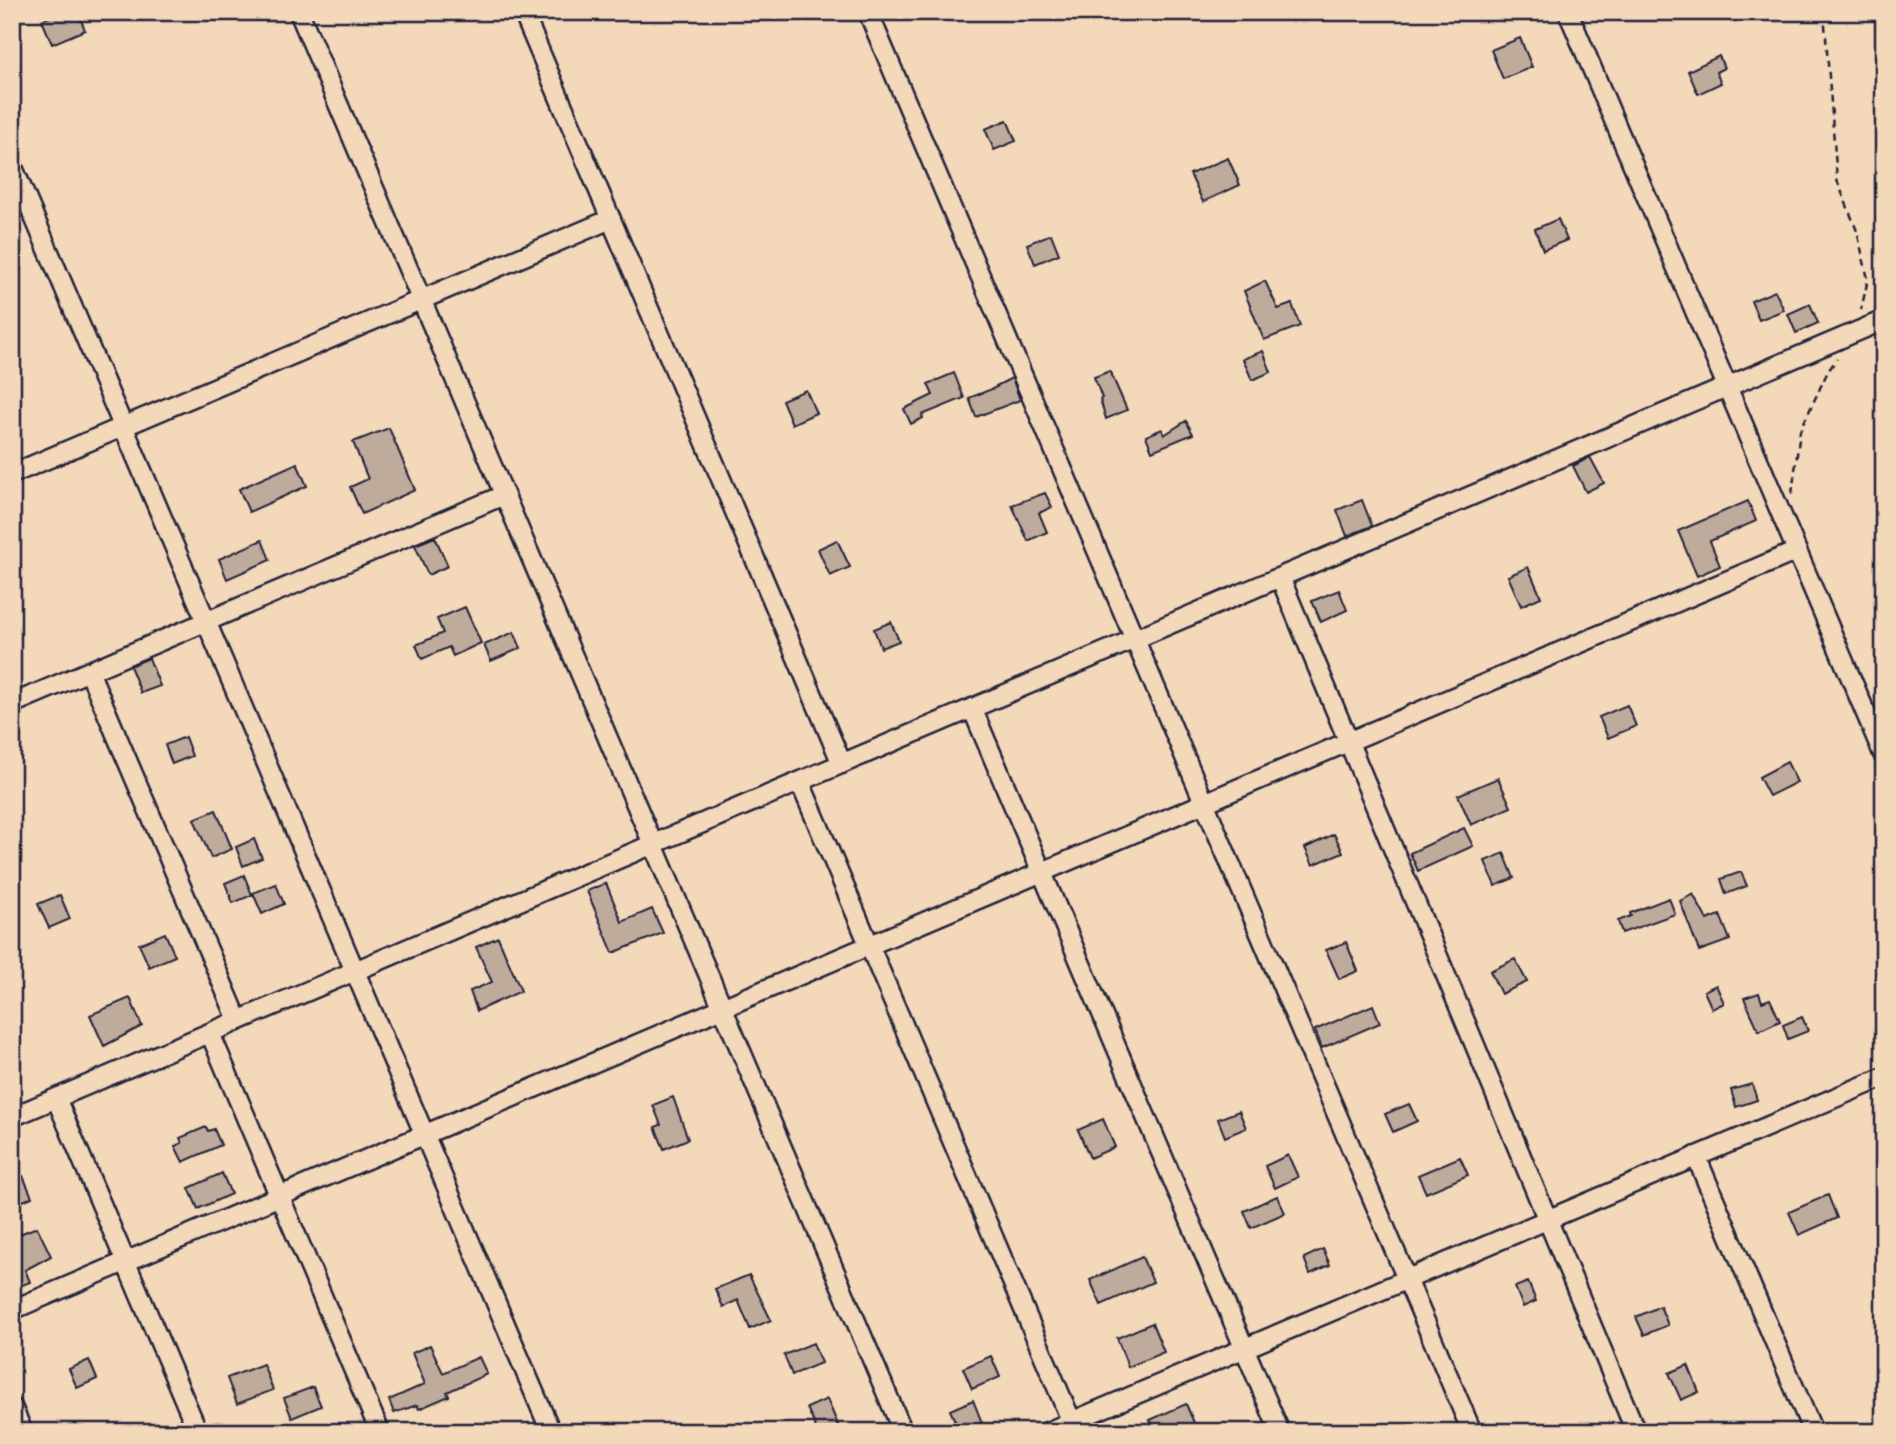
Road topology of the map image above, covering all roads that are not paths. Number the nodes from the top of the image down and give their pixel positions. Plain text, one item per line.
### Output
1 (299, 12) edge
2 (523, 12) edge
3 (869, 12) edge
4 (1568, 12) edge
5 (12, 165) edge
6 (611, 219) junction
7 (421, 300) junction
8 (1884, 320) edge
9 (1727, 387) junction
10 (124, 426) junction
11 (12, 474) edge
12 (504, 495) junction
13 (1797, 551) junction
14 (1280, 578) junction
15 (207, 621) junction
16 (1135, 639) junction
17 (89, 671) junction
18 (12, 704) edge
19 (972, 708) junction
20 (1349, 741) junction
21 (1884, 756) edge
22 (842, 764) junction
23 (800, 782) junction
24 (1205, 803) junction
25 (653, 844) junction
26 (1042, 872) junction
27 (869, 946) junction
28 (355, 971) junction
29 (722, 1008) junction
30 (238, 1020) junction
31 (210, 1033) junction
32 (1884, 1077) edge
33 (56, 1098) junction
34 (12, 1116) edge
35 (425, 1135) junction
36 (1696, 1156) junction
37 (279, 1196) junction
38 (1548, 1219) junction
39 (125, 1262) junction
40 (1407, 1279) junction
41 (12, 1310) edge
42 (1244, 1348) junction
43 (12, 1407) edge
44 (1074, 1427) edge
45 (23, 1432) edge
46 (198, 1432) edge
47 (380, 1432) edge
48 (551, 1432) edge
49 (903, 1432) edge
50 (1047, 1432) edge
51 (1280, 1432) edge
52 (1472, 1432) edge
53 (1636, 1432) edge
54 (1813, 1432) edge

1 - 7 street
2 - 6 street
3 - 16 street
4 - 9 street
5 - 10 street
6 - 7 street
6 - 22 street
7 - 10 street
7 - 12 street
8 - 9 street
9 - 13 street
9 - 14 street
10 - 11 street
10 - 15 street
12 - 15 street
12 - 25 street
13 - 20 street
13 - 21 street
14 - 16 street
14 - 20 street
15 - 17 street
15 - 28 street
16 - 19 street
16 - 24 street
17 - 18 street
17 - 30 street
19 - 22 street
19 - 26 street
20 - 24 street
20 - 38 street
22 - 23 street
23 - 25 street
23 - 27 street
24 - 26 street
24 - 40 street
25 - 28 street
25 - 29 street
26 - 27 street
26 - 42 street
27 - 29 street
27 - 44 street
28 - 30 street
28 - 35 street
29 - 35 street
29 - 49 street
30 - 31 street
31 - 33 street
31 - 37 street
32 - 36 street
33 - 34 street
33 - 39 street
35 - 37 street
35 - 48 street
36 - 38 street
36 - 54 street
37 - 39 street
37 - 47 street
38 - 40 street
38 - 53 street
39 - 41 street
39 - 46 street
40 - 42 street
40 - 52 street
42 - 44 street
42 - 51 street
43 - 45 street
44 - 50 street

